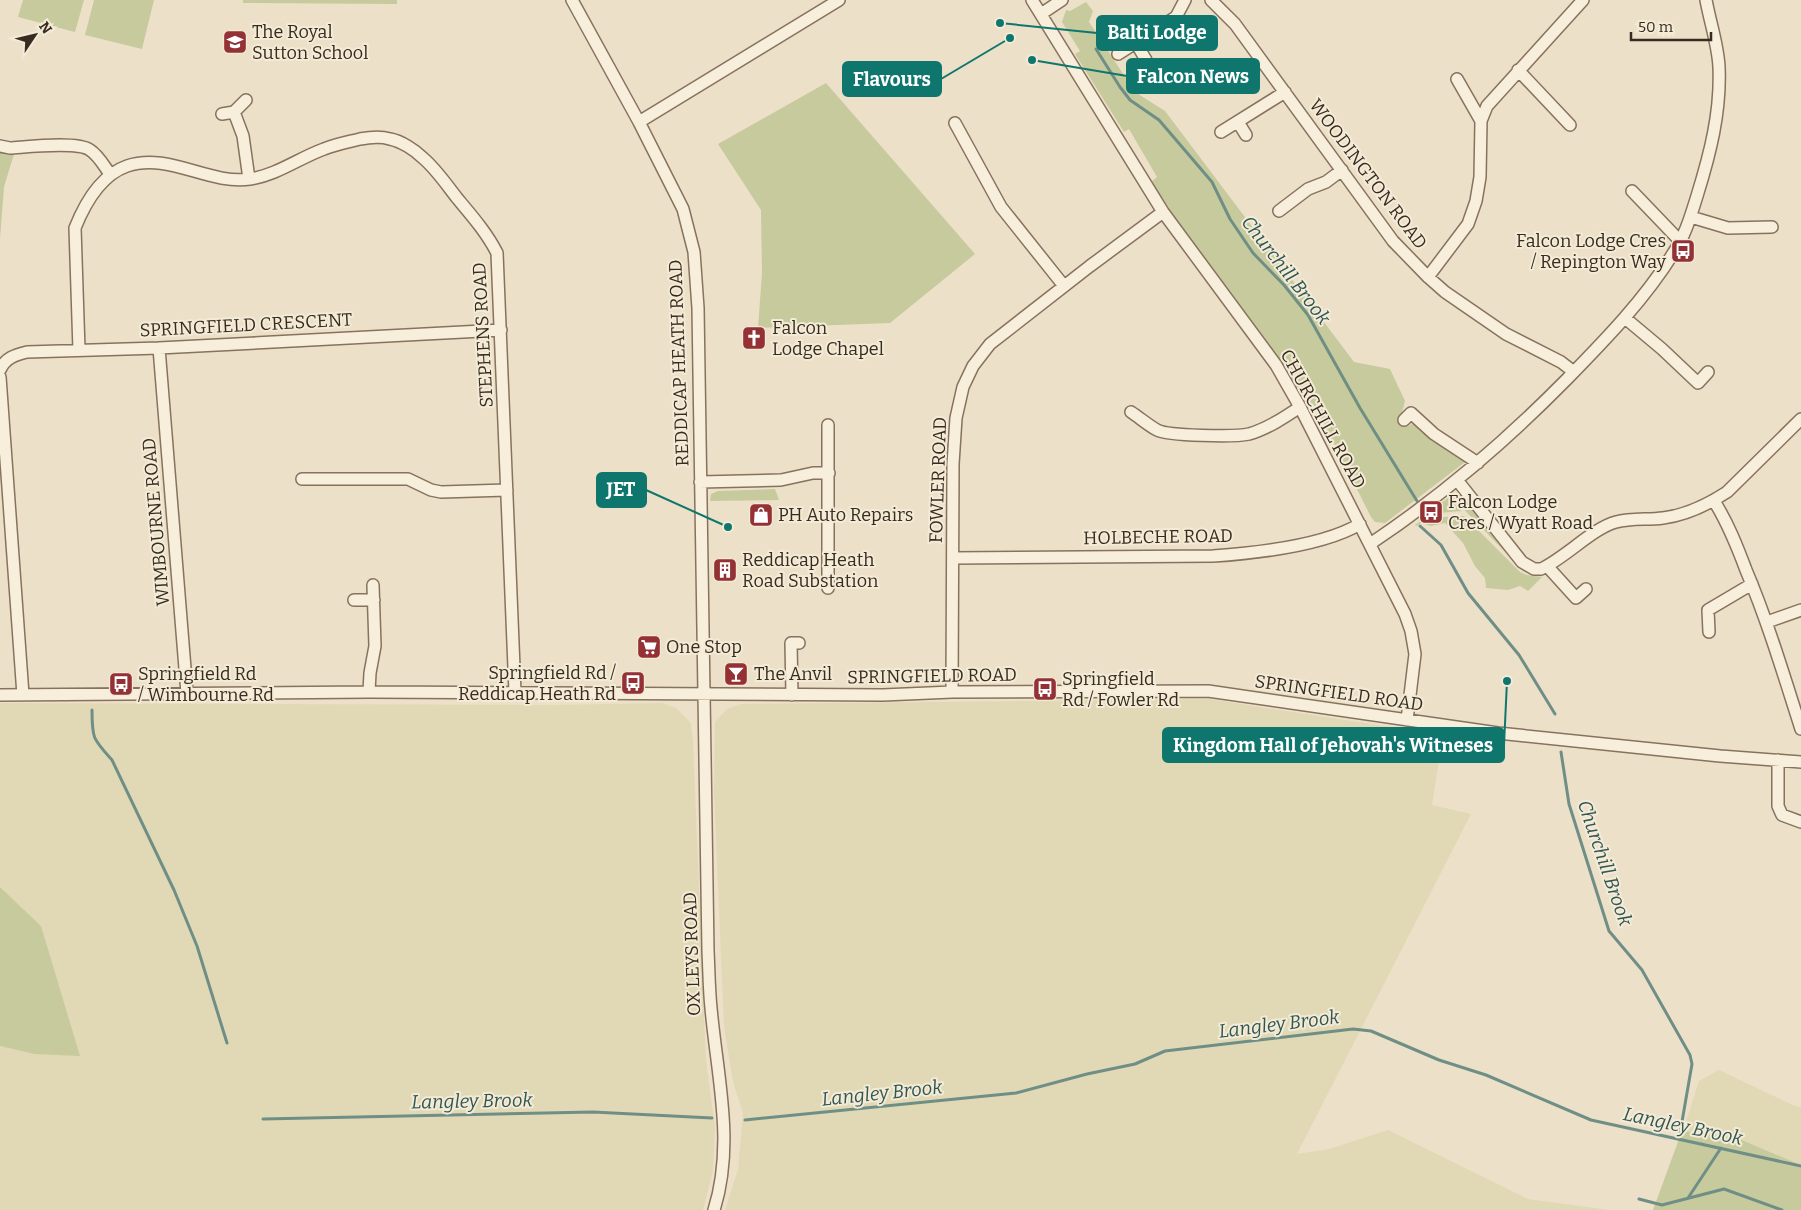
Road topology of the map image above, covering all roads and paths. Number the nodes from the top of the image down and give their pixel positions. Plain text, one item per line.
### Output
1 (572, 0) edge
2 (839, 0) edge
3 (1032, 0) edge
4 (1062, 0) edge
5 (1185, 0) edge
6 (1211, 0) edge
7 (1583, 0) edge
8 (1706, 0) edge
9 (1041, 14) junction
10 (1136, 43) junction
11 (1118, 54) dead end
12 (1146, 60) dead end
13 (1518, 70) junction
14 (1457, 79) dead end
15 (1285, 92) junction
16 (246, 100) dead end
17 (234, 112) junction
18 (222, 114) dead end
19 (1481, 120) junction
20 (640, 122) junction
21 (1238, 122) junction
22 (955, 123) dead end
23 (1570, 124) dead end
24 (1221, 132) dead end
25 (1246, 135) dead end
26 (0, 146) edge
27 (1342, 170) junction
28 (110, 174) junction
29 (249, 179) junction
30 (1632, 190) dead end
31 (1279, 211) dead end
32 (1162, 212) junction
33 (1691, 217) junction
34 (1772, 227) dead end
35 (1680, 240) junction
36 (1428, 277) junction
37 (1064, 286) junction
38 (1625, 318) junction
39 (501, 330) junction
40 (159, 348) junction
41 (79, 350) junction
42 (0, 370) edge
43 (1574, 372) junction
44 (1708, 372) dead end
45 (0, 377) edge
46 (1300, 407) junction
47 (1131, 412) dead end
48 (1801, 419) edge
49 (1404, 420) dead end
50 (828, 425) dead end
51 (1478, 463) junction
52 (829, 473) junction
53 (302, 479) dead end
54 (1457, 480) junction
55 (700, 482) junction
56 (507, 490) junction
57 (1714, 501) junction
58 (1360, 524) junction
59 (1370, 544) junction
60 (953, 558) junction
61 (1547, 566) junction
62 (1752, 584) junction
63 (373, 585) dead end
64 (828, 588) dead end
65 (1586, 589) dead end
66 (354, 600) dead end
67 (374, 600) junction
68 (1801, 610) edge
69 (1766, 622) junction
70 (1709, 632) dead end
71 (799, 643) dead end
72 (369, 692) junction
73 (515, 692) junction
74 (952, 692) junction
75 (187, 693) junction
76 (703, 694) junction
77 (0, 695) edge
78 (23, 695) junction
79 (792, 695) junction
80 (1408, 720) junction
81 (1801, 729) edge
82 (1778, 760) junction
83 (1801, 761) edge
84 (1801, 822) edge
85 (714, 1210) edge

1 - 20 street, REDDICAP HEATH ROAD
2 - 20 street
3 - 9 street, CHURCHILL ROAD
4 - 9 street
5 - 10 street
6 - 15 street, WOODINGTON ROAD
7 - 13 street
8 - 33 street
9 - 32 street, CHURCHILL ROAD
10 - 11 street
10 - 12 street
13 - 19 street
13 - 23 street
14 - 19 street
15 - 21 street
15 - 27 street, WOODINGTON ROAD
16 - 17 street
17 - 18 street
17 - 29 street
19 - 36 street
20 - 55 street, REDDICAP HEATH ROAD
21 - 24 street
21 - 25 street
22 - 37 street
26 - 28 street
27 - 31 street
27 - 36 street, WOODINGTON ROAD
28 - 29 street, STEPHENS ROAD
28 - 41 street, STEPHENS ROAD
29 - 39 street, STEPHENS ROAD
30 - 35 street
32 - 37 street, FOWLER ROAD
32 - 46 street, CHURCHILL ROAD
33 - 34 street
33 - 35 street
35 - 38 street
36 - 43 street, WOODINGTON ROAD
37 - 60 street, FOWLER ROAD
38 - 43 street
38 - 44 street
39 - 40 street, SPRINGFIELD CRESCENT
39 - 56 street, STEPHENS ROAD
40 - 41 street, SPRINGFIELD CRESCENT
40 - 75 street, WIMBOURNE ROAD
41 - 42 street, SPRINGFIELD CRESCENT
43 - 51 street
45 - 78 street
46 - 47 street
46 - 58 street, CHURCHILL ROAD
48 - 57 street
49 - 51 street
50 - 52 street
51 - 54 street
52 - 55 street
52 - 64 street
53 - 56 street
54 - 59 street
54 - 61 street
55 - 76 street, REDDICAP HEATH ROAD
56 - 73 street, STEPHENS ROAD
57 - 61 street
57 - 62 street
58 - 59 street, CHURCHILL ROAD
58 - 60 street, HOLBECHE ROAD
59 - 80 street, CHURCHILL ROAD
60 - 74 street, FOWLER ROAD
61 - 65 street
62 - 69 street
62 - 70 street
63 - 67 street
66 - 67 street
67 - 72 street
68 - 69 street
69 - 81 street
71 - 79 street
72 - 73 street, SPRINGFIELD ROAD
72 - 75 street, SPRINGFIELD ROAD
73 - 76 street, SPRINGFIELD ROAD
74 - 79 street, SPRINGFIELD ROAD
74 - 80 street, SPRINGFIELD ROAD
75 - 78 street, SPRINGFIELD ROAD
76 - 79 street, SPRINGFIELD ROAD
76 - 85 street, OX LEYS ROAD
77 - 78 street, SPRINGFIELD ROAD
80 - 82 street, SPRINGFIELD ROAD
82 - 83 street, SPRINGFIELD ROAD
82 - 84 street

